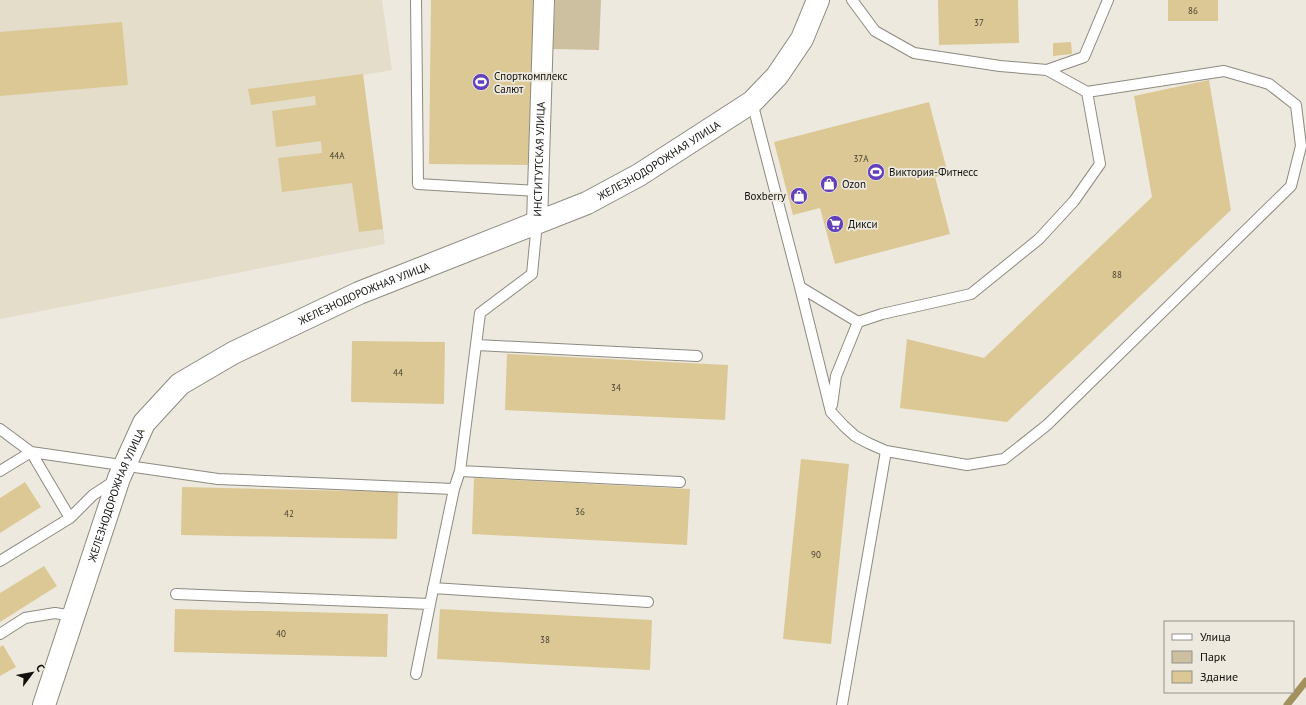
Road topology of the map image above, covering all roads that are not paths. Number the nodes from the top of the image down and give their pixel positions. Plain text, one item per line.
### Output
1 (416, 0) edge
2 (544, 0) edge
3 (818, 0) edge
4 (852, 0) edge
5 (1108, 0) edge
6 (1047, 70) junction
7 (1087, 92) junction
8 (752, 102) junction
9 (537, 192) junction
10 (536, 223) junction
11 (800, 287) junction
12 (858, 322) junction
13 (477, 345) junction
14 (697, 356) dead end
15 (831, 412) junction
16 (0, 429) edge
17 (886, 451) junction
18 (31, 452) junction
19 (0, 471) edge
20 (460, 471) junction
21 (122, 472) junction
22 (680, 482) dead end
23 (454, 489) junction
24 (70, 518) junction
25 (0, 561) edge
26 (433, 588) junction
27 (176, 594) dead end
28 (648, 602) dead end
29 (430, 604) junction
30 (73, 616) junction
31 (0, 634) edge
32 (416, 674) dead end
33 (44, 705) edge
34 (842, 705) edge

1 - 9 lane
2 - 9 street, ИНСТИТУТСКАЯ УЛИЦА
3 - 8 street, ЖЕЛЕЗНОДОРОЖНАЯ УЛИЦА
4 - 6 lane
5 - 6 lane
6 - 7 lane
7 - 12 lane
7 - 17 lane
8 - 10 street, ЖЕЛЕЗНОДОРОЖНАЯ УЛИЦА
8 - 11 lane
9 - 10 street, ИНСТИТУТСКАЯ УЛИЦА
10 - 13 lane
10 - 21 street, ЖЕЛЕЗНОДОРОЖНАЯ УЛИЦА
11 - 12 lane
11 - 15 lane
12 - 15 lane
13 - 14 lane
13 - 20 lane
15 - 17 lane
16 - 18 lane
17 - 34 lane
18 - 19 lane
18 - 21 lane
18 - 24 lane
20 - 22 lane
20 - 23 lane
21 - 23 lane
21 - 24 lane
21 - 30 street, ЖЕЛЕЗНОДОРОЖНАЯ УЛИЦА
23 - 26 lane
24 - 25 lane
26 - 28 lane
26 - 29 lane
27 - 29 lane
29 - 32 lane
30 - 31 lane
30 - 33 street, ЖЕЛЕЗНОДОРОЖНАЯ УЛИЦА

